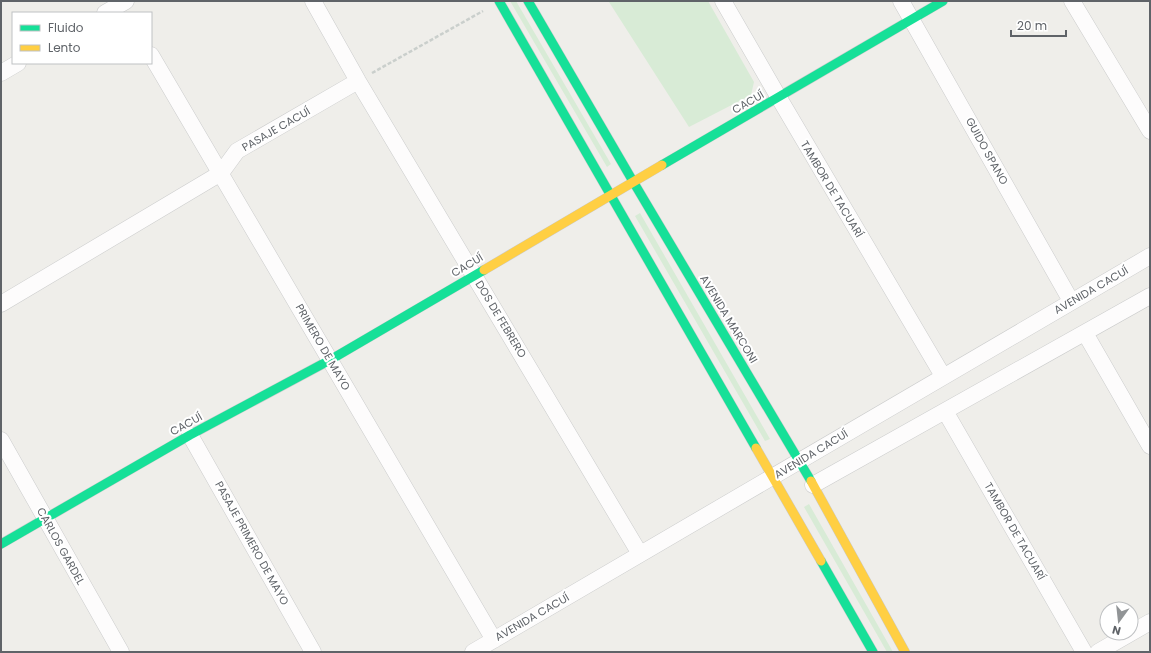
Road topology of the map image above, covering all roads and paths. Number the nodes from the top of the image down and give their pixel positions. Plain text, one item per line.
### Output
1 (314, 1) edge
2 (499, 1) edge
3 (528, 1) edge
4 (723, 1) edge
5 (901, 1) edge
6 (943, 1) edge
7 (1072, 1) edge
8 (123, 5) edge
9 (107, 12) edge
10 (912, 19) junction
11 (152, 57) edge
12 (16, 64) edge
13 (1, 73) edge
14 (358, 81) junction
15 (779, 98) junction
16 (1150, 131) edge
17 (221, 173) junction
18 (634, 183) junction
19 (610, 195) junction
20 (1150, 256) edge
21 (474, 275) junction
22 (1150, 296) edge
23 (1071, 301) junction
24 (1, 304) edge
25 (1085, 333) junction
26 (330, 360) junction
27 (943, 376) junction
28 (945, 411) junction
29 (190, 435) junction
30 (1, 440) edge
31 (1150, 446) edge
32 (800, 460) junction
33 (772, 476) junction
34 (813, 485) junction
35 (45, 518) junction
36 (1, 544) edge
37 (640, 554) junction
38 (1150, 622) edge
39 (494, 640) junction
40 (121, 652) edge
41 (313, 652) edge
42 (473, 652) edge
43 (873, 652) edge
44 (905, 652) edge
45 (1084, 652) edge
46 (1098, 652) edge

1 - 14 street, DOS DE FEBRERO
2 - 14 path
2 - 19 main road
3 - 18 main road, AVENIDA MARCONI
4 - 15 street, TAMBOR DE TACUARÍ
5 - 10 street, GUIDO SPANO
6 - 10 main road, CACUÍ
7 - 16 street
8 - 9 street
10 - 15 main road, CACUÍ
10 - 23 street, GUIDO SPANO
11 - 17 street, PRIMERO DE MAYO
12 - 13 street
14 - 17 street, PASAJE CACUÍ
14 - 21 street, DOS DE FEBRERO
15 - 18 main road, CACUÍ
15 - 27 street, TAMBOR DE TACUARÍ
17 - 24 street, PASAJE CACUÍ
17 - 26 street, PRIMERO DE MAYO
18 - 19 main road, CACUÍ
18 - 32 main road, AVENIDA MARCONI
19 - 21 main road, CACUÍ
19 - 33 main road
20 - 23 street, AVENIDA CACUÍ
21 - 26 main road, CACUÍ
21 - 37 street, DOS DE FEBRERO
22 - 25 street
23 - 27 street, AVENIDA CACUÍ
25 - 28 street
25 - 31 street
26 - 29 main road, CACUÍ
26 - 39 street, PRIMERO DE MAYO
27 - 32 street, AVENIDA CACUÍ
28 - 34 street
28 - 45 street, TAMBOR DE TACUARÍ
29 - 35 main road, CACUÍ
29 - 41 street, PASAJE PRIMERO DE MAYO
30 - 35 street, CARLOS GARDEL
32 - 33 street, AVENIDA CACUÍ
32 - 34 main road, AVENIDA MARCONI
33 - 37 street, AVENIDA CACUÍ
33 - 43 main road
34 - 44 main road, AVENIDA MARCONI
35 - 36 main road, CACUÍ
35 - 40 street, CARLOS GARDEL
37 - 39 street, AVENIDA CACUÍ
38 - 46 street
39 - 42 street, AVENIDA CACUÍ

